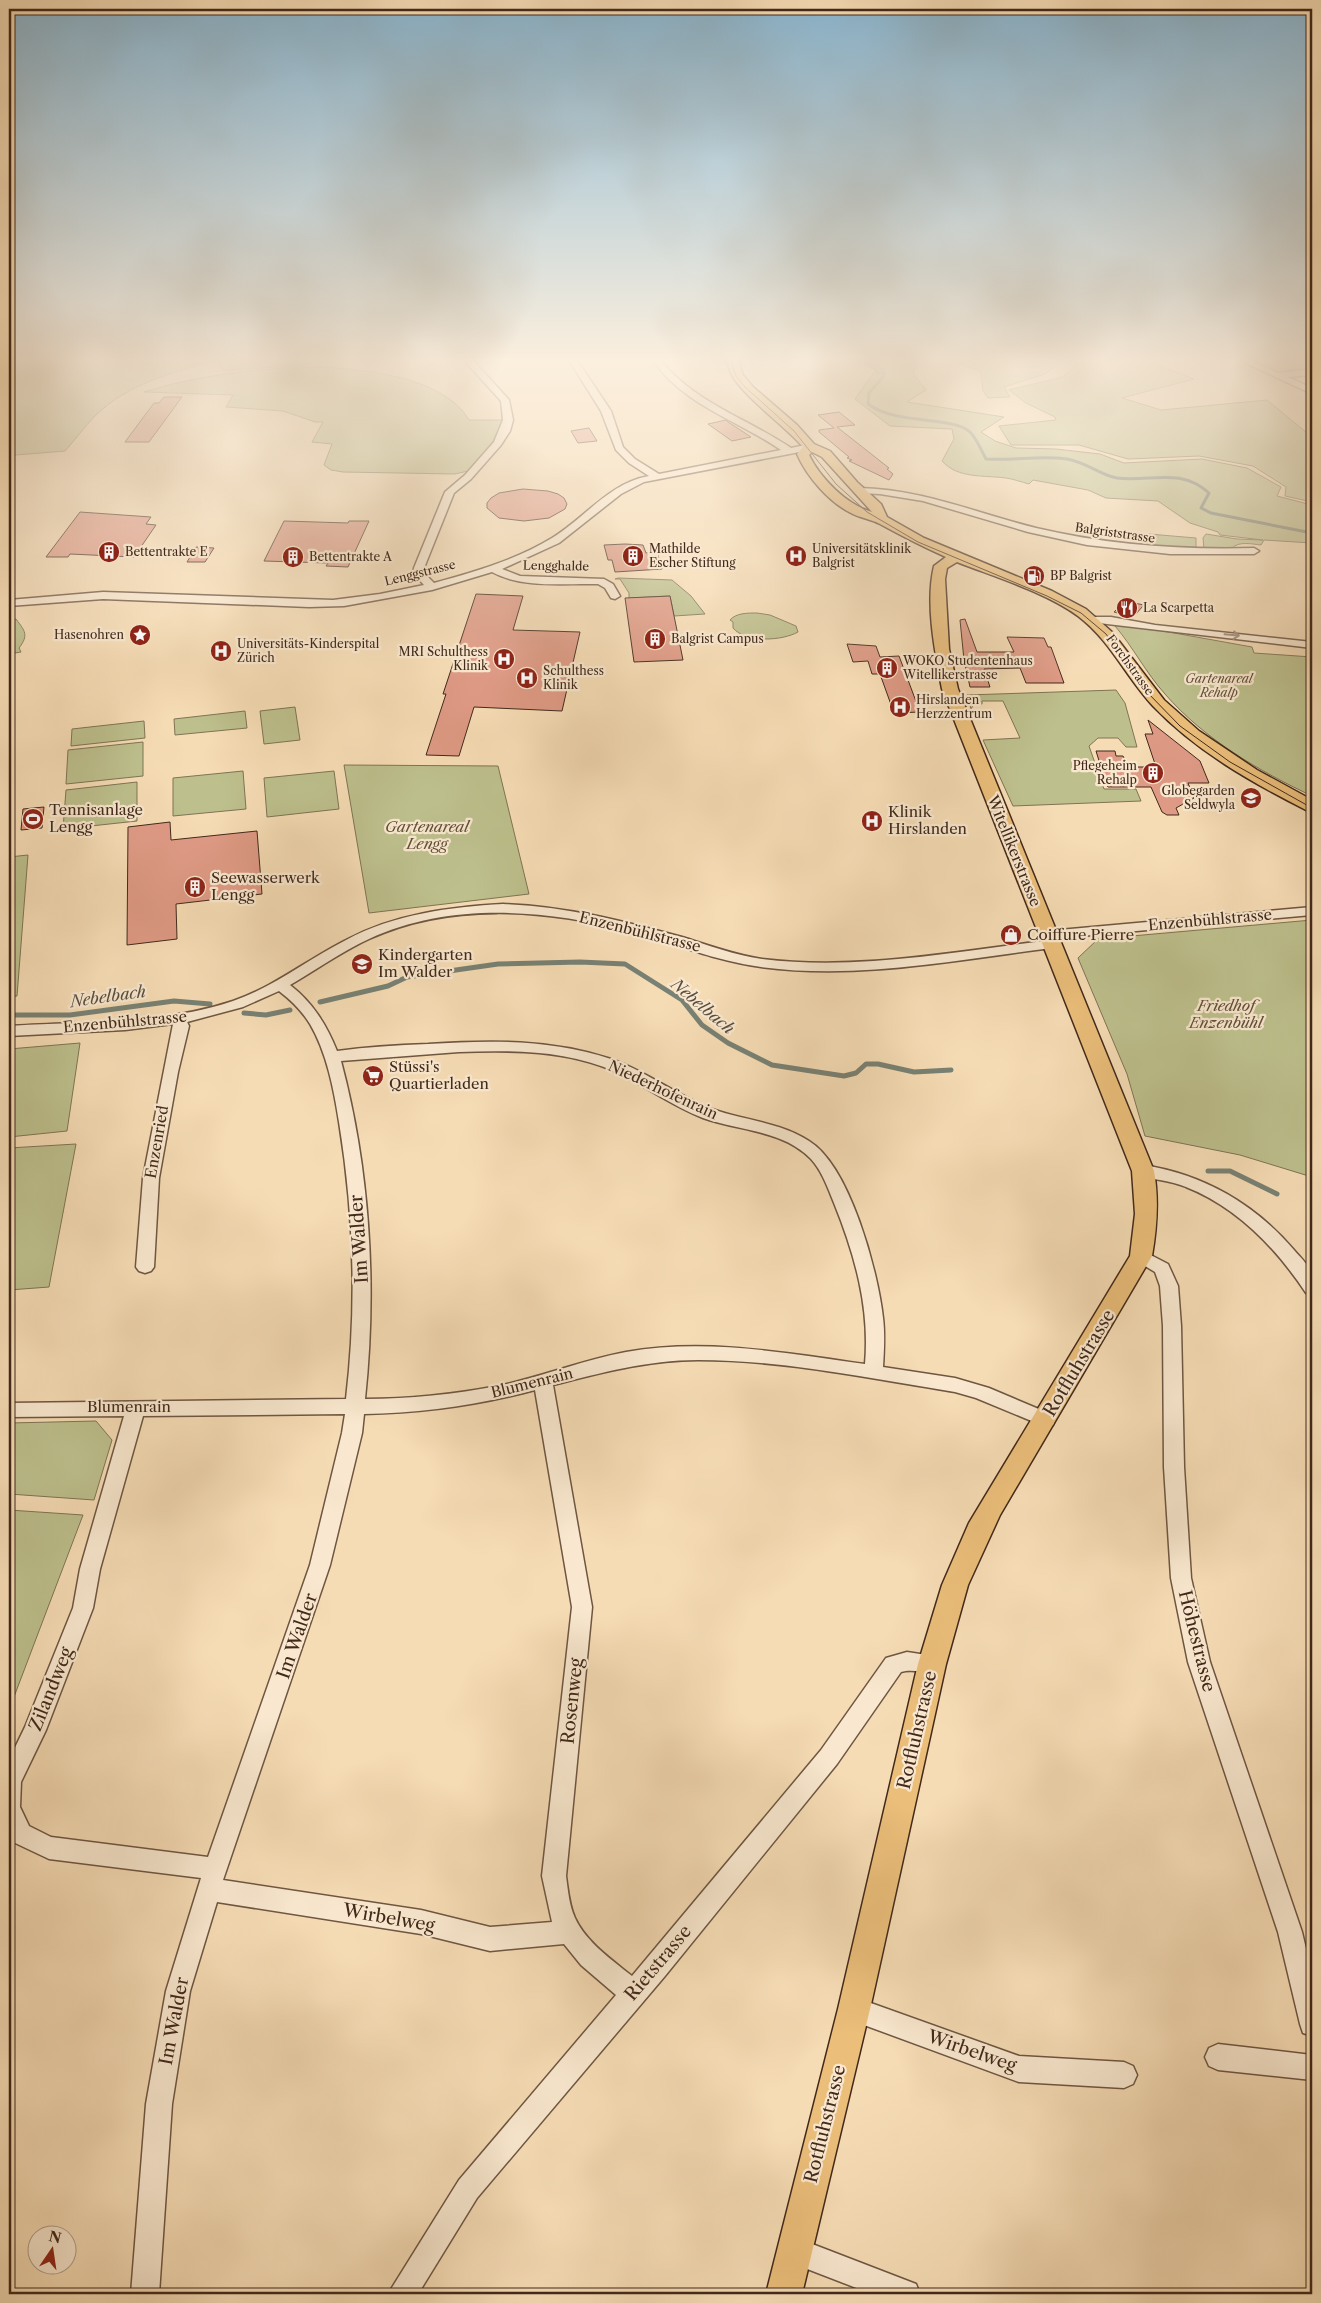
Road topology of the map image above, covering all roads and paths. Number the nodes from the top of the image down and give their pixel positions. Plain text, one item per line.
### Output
1 (479, 464) edge
2 (638, 464) edge
3 (717, 464) edge
4 (810, 464) edge
5 (835, 464) edge
6 (656, 476) junction
7 (859, 491) junction
8 (881, 519) junction
9 (896, 529) junction
10 (1254, 551) dead end
11 (951, 554) junction
12 (927, 561) junction
13 (492, 568) junction
14 (938, 579) junction
15 (431, 586) junction
16 (614, 596) dead end
17 (9, 603) edge
18 (1094, 620) junction
19 (1312, 645) edge
20 (1312, 806) edge
21 (1312, 911) edge
22 (1050, 939) junction
23 (281, 985) junction
24 (179, 1019) junction
25 (9, 1031) edge
26 (332, 1057) junction
27 (1143, 1171) junction
28 (1148, 1205) joint
29 (1141, 1256) junction
30 (145, 1268) dead end
31 (1312, 1288) edge
32 (873, 1373) junction
33 (543, 1382) junction
34 (136, 1407) junction
35 (355, 1408) junction
36 (9, 1410) edge
37 (1046, 1420) junction
38 (932, 1664) junction
39 (212, 1879) junction
40 (569, 1932) junction
41 (633, 1993) junction
42 (854, 2009) junction
43 (1312, 2024) edge
44 (1218, 2057) dead end
45 (1312, 2068) edge
46 (1124, 2075) dead end
47 (794, 2250) junction
48 (145, 2294) edge
49 (402, 2294) edge
50 (784, 2294) edge
51 (906, 2294) edge

1 - 15 street
2 - 6 street
3 - 6 street, Lenggstrasse
4 - 8 main road, Forchstrasse
5 - 7 main road, Forchstrasse
6 - 13 street, Lenggstrasse
7 - 8 main road, Forchstrasse
7 - 10 street, Balgriststrasse
8 - 9 main road, Forchstrasse
9 - 11 main road, Forchstrasse
9 - 12 main road
11 - 12 main road
11 - 14 main road
11 - 18 main road, Forchstrasse
12 - 14 main road
13 - 15 street, Lenggstrasse
13 - 16 street, Lengghalde
14 - 22 main road, Witellikerstrasse
15 - 17 street, Lenggstrasse
18 -> 19 street
18 - 20 main road, Forchstrasse
21 - 22 street, Enzenbühlstrasse
22 - 23 street, Enzenbühlstrasse
22 - 27 main road, Witellikerstrasse
23 - 24 street, Enzenbühlstrasse
23 - 26 street, Im Walder
24 - 25 street, Enzenbühlstrasse
24 - 30 street, Enzenried
26 - 32 street, Niederhofenrain
26 - 35 street, Im Walder
27 - 28 main road, Witellikerstrasse
27 - 31 street
28 - 29 main road, Rotfluhstrasse
29 - 37 main road, Rotfluhstrasse
29 - 43 street, Höhestrasse
32 - 33 street, Blumenrain
32 - 37 street, Blumenrain
33 - 35 street, Blumenrain
33 - 40 street, Rosenweg
34 - 35 street, Blumenrain
34 - 36 street, Blumenrain
34 - 39 street, Zilandweg
35 - 39 street, Im Walder
37 - 38 main road, Rotfluhstrasse
38 - 41 street, Rietstrasse
38 - 42 main road, Rotfluhstrasse
39 - 40 street, Wirbelweg
39 - 48 street, Im Walder
40 - 41 street, Rosenweg
41 - 49 street, Rietstrasse
42 - 46 street, Wirbelweg
42 - 47 main road, Rotfluhstrasse
44 - 45 street
47 - 50 main road, Rotfluhstrasse
47 - 51 street

